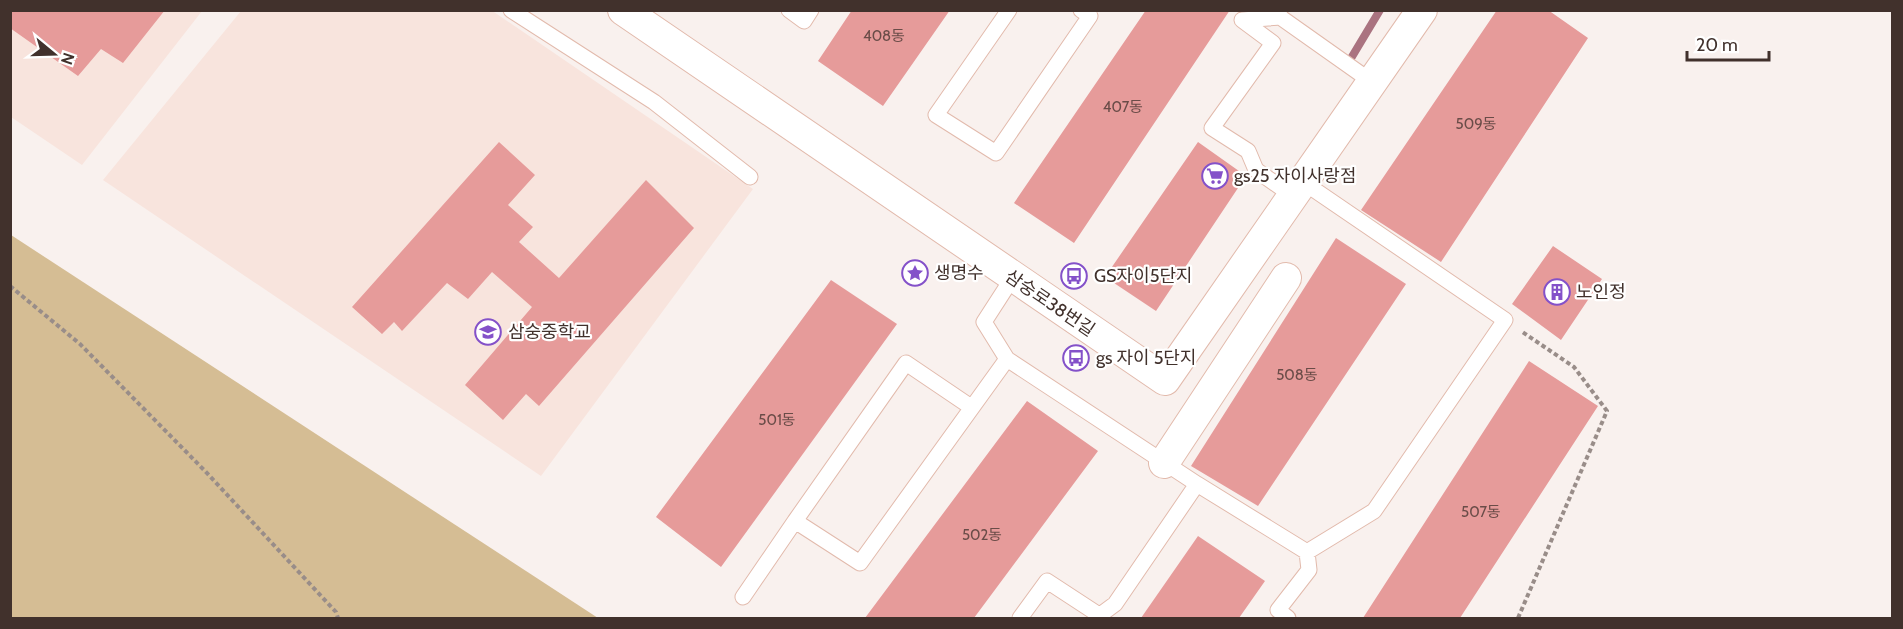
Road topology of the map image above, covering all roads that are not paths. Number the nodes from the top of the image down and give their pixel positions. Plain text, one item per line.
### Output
1 (512, 10) edge
2 (623, 10) edge
3 (789, 10) edge
4 (811, 10) edge
5 (1009, 10) edge
6 (1081, 10) edge
7 (1422, 10) edge
8 (1276, 14) edge
9 (1372, 82) junction
10 (750, 177) dead end
11 (1298, 189) junction
12 (1013, 277) junction
13 (1286, 278) dead end
14 (1006, 359) junction
15 (971, 407) junction
16 (1164, 463) junction
17 (1197, 484) junction
18 (795, 521) junction
19 (1307, 552) junction
20 (743, 597) dead end
21 (1097, 617) edge
22 (1020, 618) edge
23 (1288, 618) edge

1 - 10 lane
2 - 12 street, 삼숭로38번길
3 - 4 lane
5 - 6 lane
7 - 9 street, 삼숭로38번길
8 - 9 lane
8 - 11 lane
9 - 11 street, 삼숭로38번길
11 - 12 street, 삼숭로38번길
11 - 19 lane
12 - 14 lane
13 - 16 street
14 - 15 lane
14 - 16 lane
15 - 18 lane
15 - 18 lane
16 - 17 lane
17 - 19 lane
17 - 21 lane
18 - 20 lane
19 - 23 lane
21 - 22 lane

